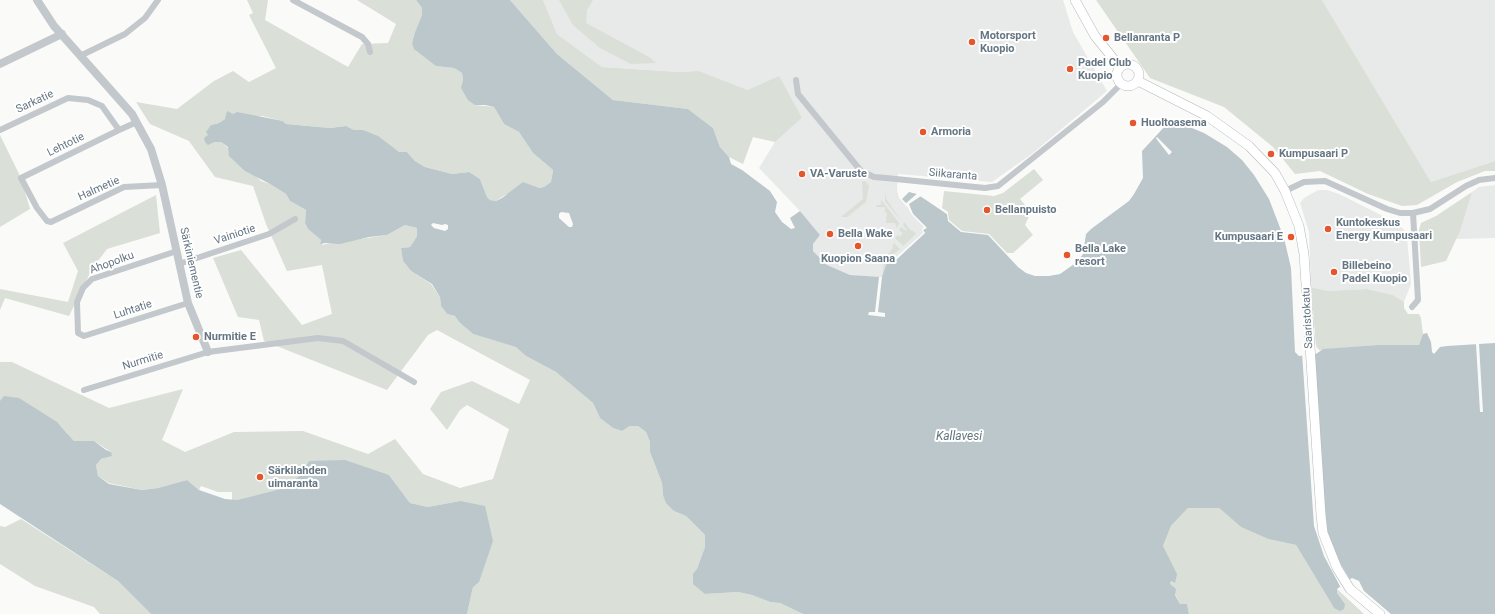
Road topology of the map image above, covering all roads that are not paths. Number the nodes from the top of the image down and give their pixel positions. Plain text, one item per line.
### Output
1 (36, 0) edge
2 (158, 0) edge
3 (293, 0) edge
4 (1075, 0) edge
5 (62, 34) junction
6 (370, 52) dead end
7 (80, 56) junction
8 (0, 64) edge
9 (1120, 67) junction
10 (796, 80) dead end
11 (1138, 81) junction
12 (1121, 84) junction
13 (137, 122) junction
14 (0, 130) edge
15 (119, 130) junction
16 (1495, 178) edge
17 (162, 185) junction
18 (1285, 191) junction
19 (1413, 213) junction
20 (295, 219) dead end
21 (47, 222) joint
22 (177, 251) junction
23 (179, 264) junction
24 (188, 303) junction
25 (1412, 308) dead end
26 (84, 336) joint
27 (208, 352) junction
28 (414, 382) dead end
29 (84, 390) dead end
30 (1380, 614) edge

1 - 5 street, Särkiniementie
2 - 7 street
3 - 6 street
4 - 9 main road
5 - 7 street, Särkiniementie
5 - 8 street
7 - 13 street, Särkiniementie
9 - 11 main road
9 - 12 main road
10 - 12 street, Siikaranta
11 - 12 main road
11 - 18 main road, Saaristokatu
13 - 15 street
13 - 17 street, Särkiniementie
14 - 15 street, Sarkatie
15 - 21 street, Lehtotie
16 - 19 street
17 - 21 street, Halmetie
17 - 22 street, Särkiniementie
18 - 19 street
18 - 30 main road, Saaristokatu
19 - 25 street
20 - 23 street, Vainiotie
22 - 23 street, Särkiniementie
22 - 26 street, Ahopolku
23 - 24 street, Särkiniementie
24 - 26 street, Luhtatie
24 - 27 street, Särkiniementie
27 - 28 street
27 - 29 street, Nurmitie

